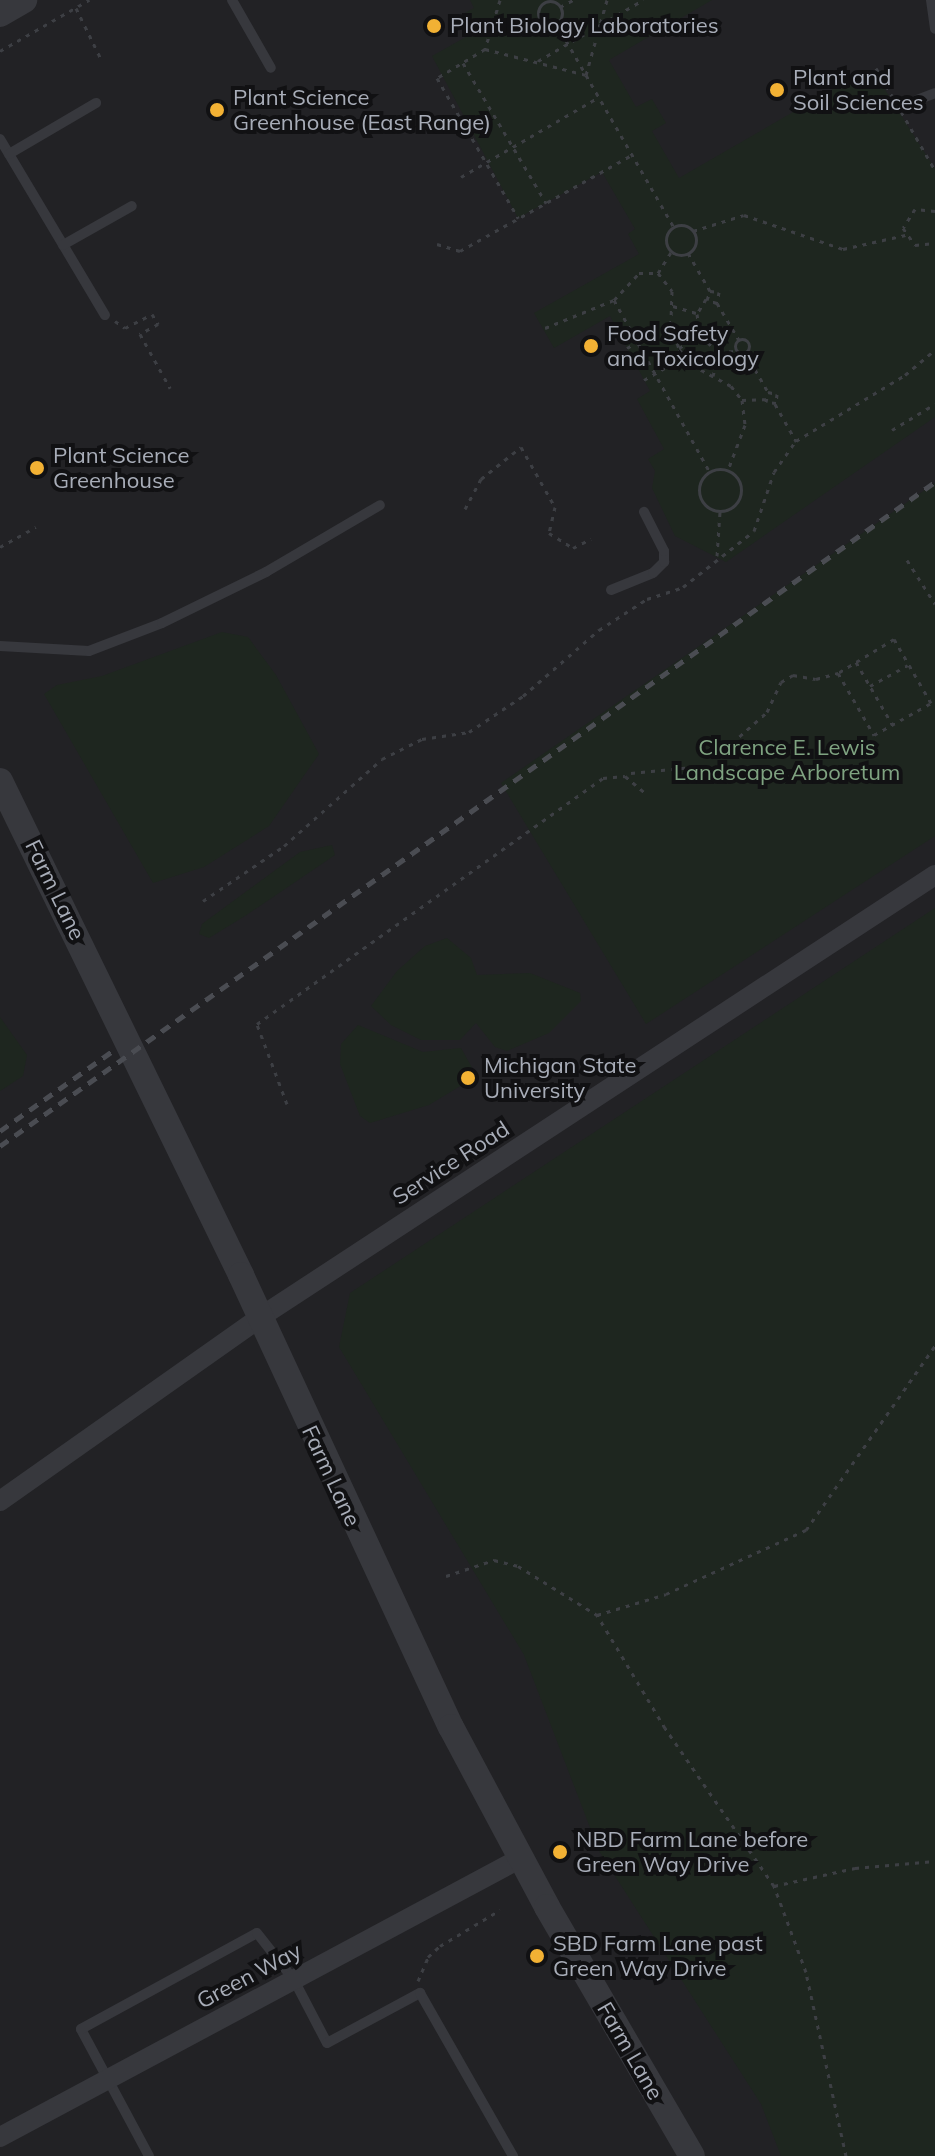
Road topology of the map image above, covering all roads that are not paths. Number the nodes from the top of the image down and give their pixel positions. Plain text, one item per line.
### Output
1 (24, 0) edge
2 (232, 0) edge
3 (931, 0) edge
4 (0, 14) edge
5 (935, 29) edge
6 (271, 68) dead end
7 (935, 93) edge
8 (917, 100) dead end
9 (96, 103) dead end
10 (0, 139) edge
11 (9, 154) junction
12 (132, 206) dead end
13 (63, 245) junction
14 (105, 315) road end
15 (380, 505) dead end
16 (644, 512) dead end
17 (611, 590) dead end
18 (0, 646) edge
19 (0, 781) edge
20 (935, 875) edge
21 (259, 1318) junction
22 (0, 1501) edge
23 (521, 1858) junction
24 (294, 1980) junction
25 (107, 2079) junction
26 (0, 2137) edge
27 (149, 2156) edge
28 (513, 2156) edge
29 (692, 2156) edge

1 - 4 street
2 - 6 lane
3 - 5 lane
7 - 8 lane
9 - 11 lane
10 - 11 lane
11 - 13 lane
12 - 13 lane
13 - 14 lane
15 - 18 lane
16 - 17 lane
19 - 21 street, Farm Lane
20 - 21 street, Service Road
21 - 22 street, Service Road
21 - 23 street, Farm Lane
23 - 24 street, Green Way
23 - 29 street, Farm Lane
24 - 25 street, Green Way
24 - 25 lane
24 - 28 lane
25 - 26 street, Green Way
25 - 27 lane

